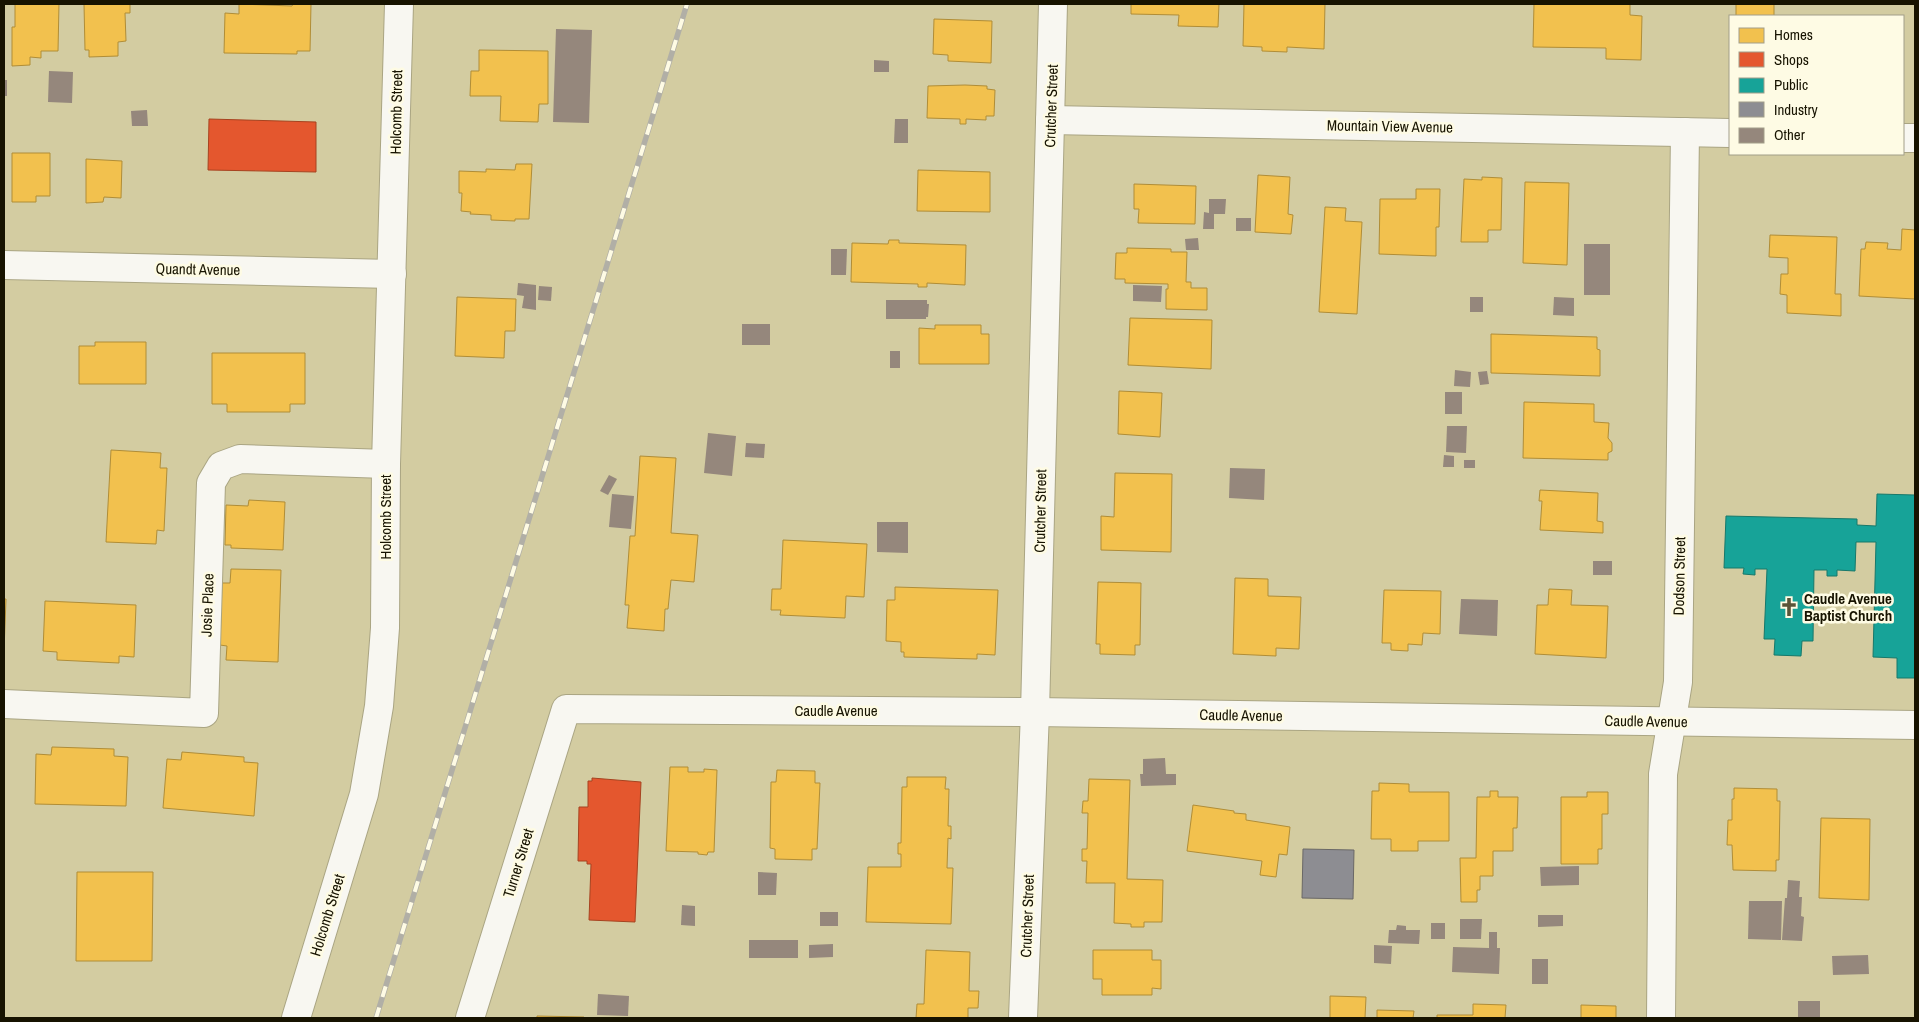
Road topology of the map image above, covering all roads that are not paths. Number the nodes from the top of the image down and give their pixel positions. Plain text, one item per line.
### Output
1 (399, 4) edge
2 (1053, 4) edge
3 (1050, 120) junction
4 (1685, 132) junction
5 (1729, 133) edge
6 (4, 265) edge
7 (392, 274) junction
8 (386, 464) junction
9 (4, 704) edge
10 (566, 709) joint
11 (1035, 712) junction
12 (1672, 721) junction
13 (1915, 725) edge
14 (296, 1018) edge
15 (470, 1018) edge
16 (1023, 1018) edge
17 (1660, 1018) edge

1 - 7 street, Holcomb Street
2 - 3 street, Crutcher Street
3 - 4 street, Mountain View Avenue
3 - 11 street, Crutcher Street
4 - 5 street, Mountain View Avenue
4 - 12 street, Dodson Street
6 - 7 street, Quandt Avenue
7 - 8 street, Holcomb Street
8 - 9 street, Josie Place
8 - 14 street, Holcomb Street
10 - 11 street, Caudle Avenue
10 - 15 street, Turner Street
11 - 12 street, Caudle Avenue
11 - 16 street, Crutcher Street
12 - 13 street, Caudle Avenue
12 - 17 street, Dodson Street

